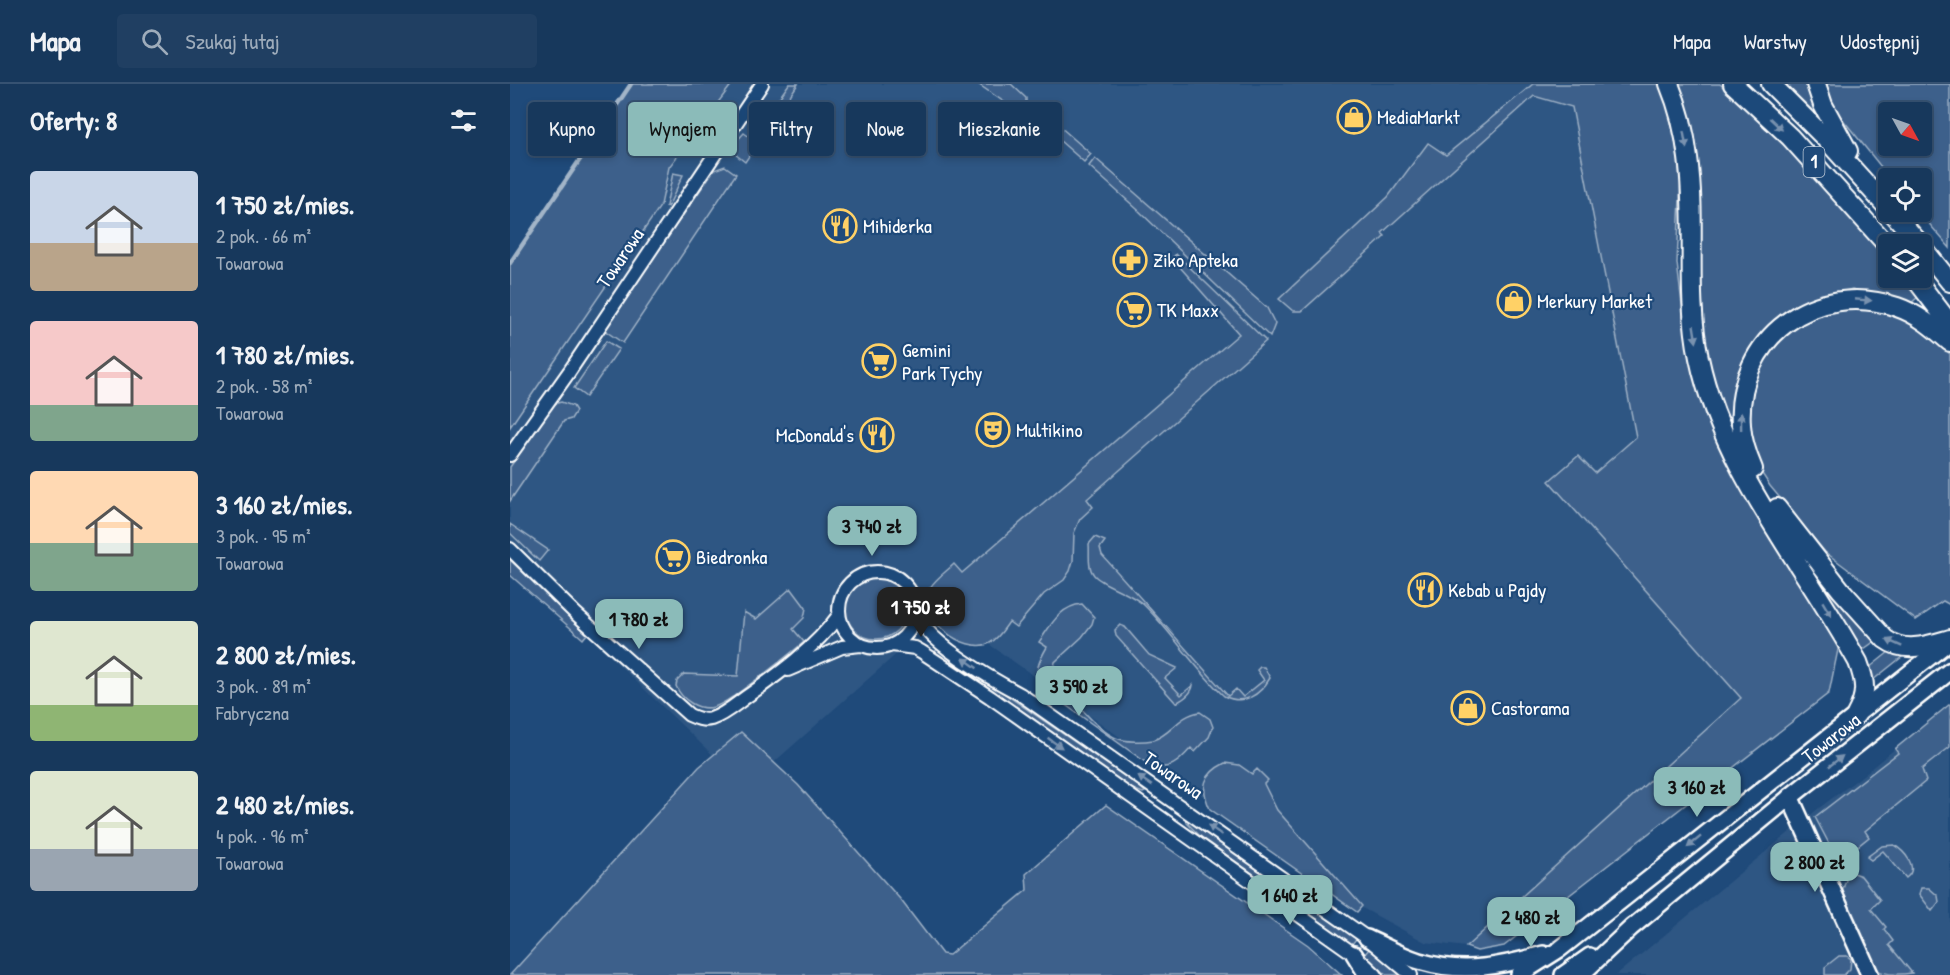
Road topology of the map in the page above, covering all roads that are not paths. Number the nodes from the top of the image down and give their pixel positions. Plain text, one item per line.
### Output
1 (762, 84) edge
2 (1669, 84) edge
3 (1733, 84) edge
4 (1771, 84) edge
5 (1816, 84) edge
6 (1874, 191) junction
7 (1878, 196) edge
8 (1901, 222) edge
9 (1911, 234) edge
10 (1878, 235) edge
11 (1932, 260) edge
12 (1950, 282) edge
13 (1923, 288) edge
14 (1950, 324) edge
15 (1950, 342) edge
16 (510, 455) edge
17 (510, 549) edge
18 (915, 609) junction
19 (839, 615) junction
20 (1950, 640) edge
21 (861, 645) junction
22 (892, 645) junction
23 (1950, 671) edge
24 (776, 675) junction
25 (1856, 715) junction
26 (1790, 797) junction
27 (1631, 928) junction
28 (1367, 938) junction
29 (1560, 949) junction
30 (1354, 954) junction
31 (1367, 975) edge
32 (1376, 975) edge
33 (1411, 975) edge
34 (1520, 975) edge
35 (1563, 975) edge
36 (1581, 975) edge
37 (1870, 975) edge

1 - 16 street, Towarowa
2 -> 25 main road
3 -> 10 main road, 1
4 - 6 main road, 1
5 - 6 main road
6 - 7 main road, 1
8 - 9 main road
11 - 12 main road
13 - 14 main road
20 -> 15 main road
17 - 24 street
18 - 19 street
18 - 22 street
28 -> 18 street, Towarowa
19 - 21 street
19 - 24 street
20 - 25 street, Towarowa
21 - 22 street
21 - 24 street
22 -> 30 street, Towarowa
26 -> 23 main road, Towarowa
25 -> 29 street, Towarowa
26 - 27 street, Towarowa
26 - 37 main road
27 - 35 street
27 - 36 street
28 - 29 street
28 - 33 street, Towarowa
29 - 34 street, Towarowa
30 - 31 street
30 - 32 street, Towarowa

